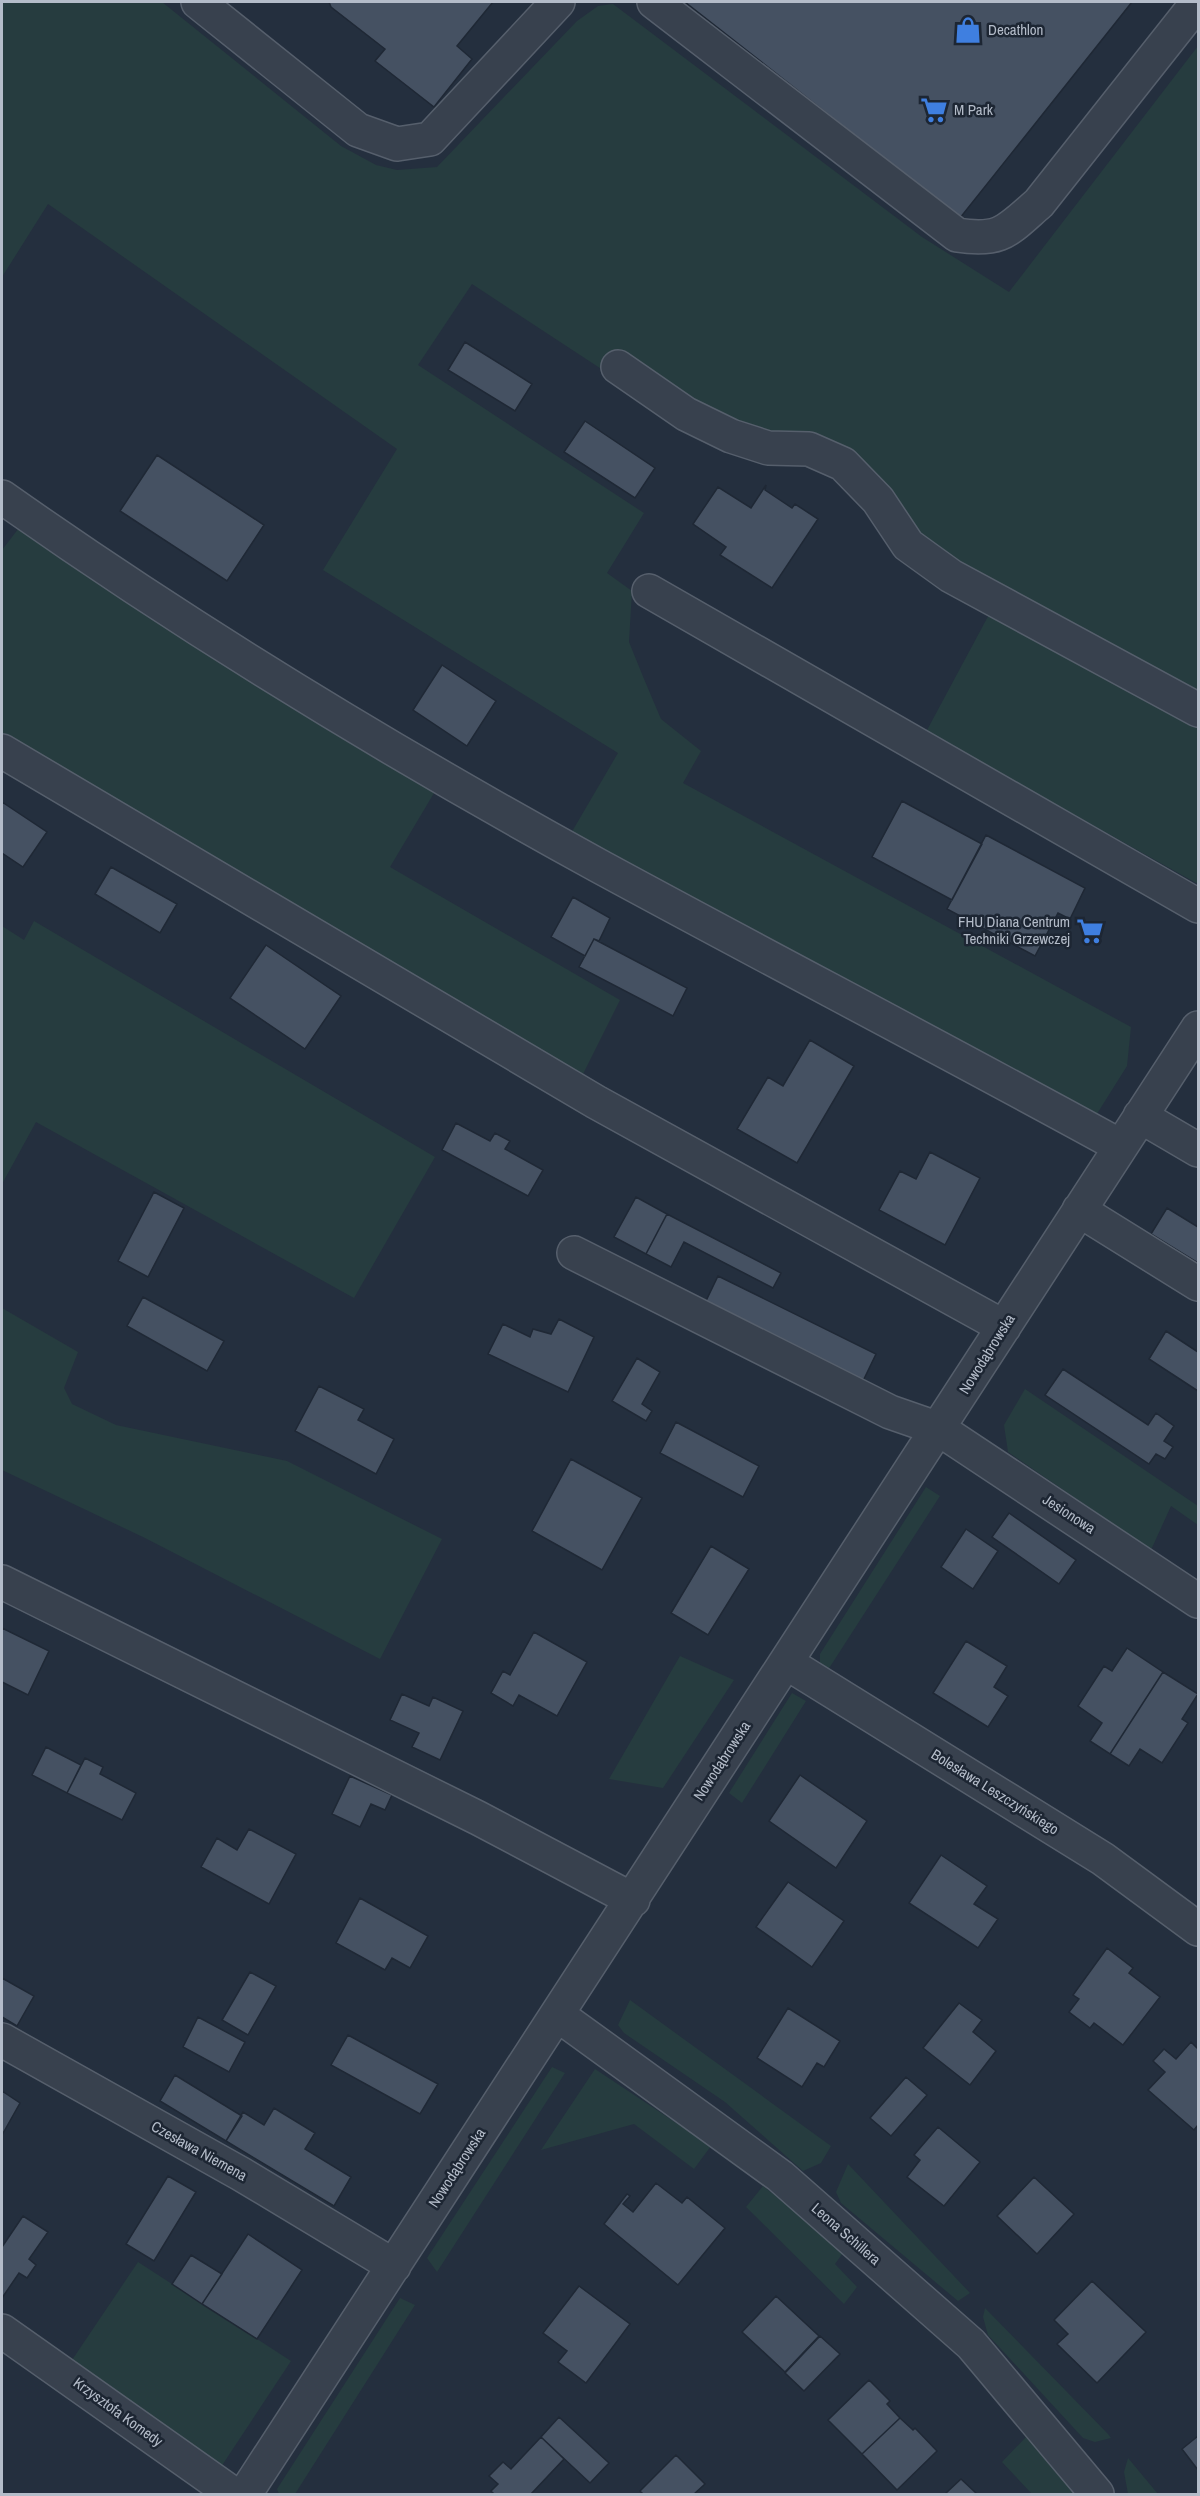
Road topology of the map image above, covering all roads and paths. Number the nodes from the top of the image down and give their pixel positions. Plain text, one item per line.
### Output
1 (198, 2) edge
2 (558, 2) edge
3 (654, 2) edge
4 (1198, 2) edge
5 (618, 367) dead end
6 (2, 497) edge
7 (650, 591) dead end
8 (1198, 710) edge
9 (2, 751) edge
10 (1198, 906) edge
11 (1198, 1028) edge
12 (1140, 1116) junction
13 (1120, 1146) junction
14 (1198, 1150) edge
15 (1079, 1210) junction
16 (574, 1253) dead end
17 (1198, 1284) edge
18 (1004, 1327) junction
19 (939, 1429) junction
20 (2, 1582) edge
21 (1198, 1601) edge
22 (787, 1664) junction
23 (633, 1900) junction
24 (1198, 1929) edge
25 (558, 2015) junction
26 (2, 2040) edge
27 (394, 2266) junction
28 (2, 2331) edge
29 (233, 2494) edge
30 (245, 2494) edge
31 (1097, 2494) edge

1 - 2 street
3 - 4 street
5 - 8 street
6 - 13 street
7 - 10 street
9 - 18 street
11 - 12 street, Nowodąbrowska
12 - 13 street, Nowodąbrowska
12 - 14 street
13 - 15 street, Nowodąbrowska
15 - 17 street
15 - 18 street, Nowodąbrowska
16 - 19 street, Jesionowa
18 - 19 street, Nowodąbrowska
19 - 21 street, Jesionowa
19 - 22 street, Nowodąbrowska
20 - 23 street
22 - 23 street, Nowodąbrowska
22 - 24 street, Bolesława Leszczyńskiego
23 - 25 street, Nowodąbrowska
25 - 27 street, Nowodąbrowska
25 - 31 street, Leona Schillera
26 - 27 street, Czesława Niemena
27 - 30 street, Nowodąbrowska
28 - 29 street, Krzysztofa Komedy

